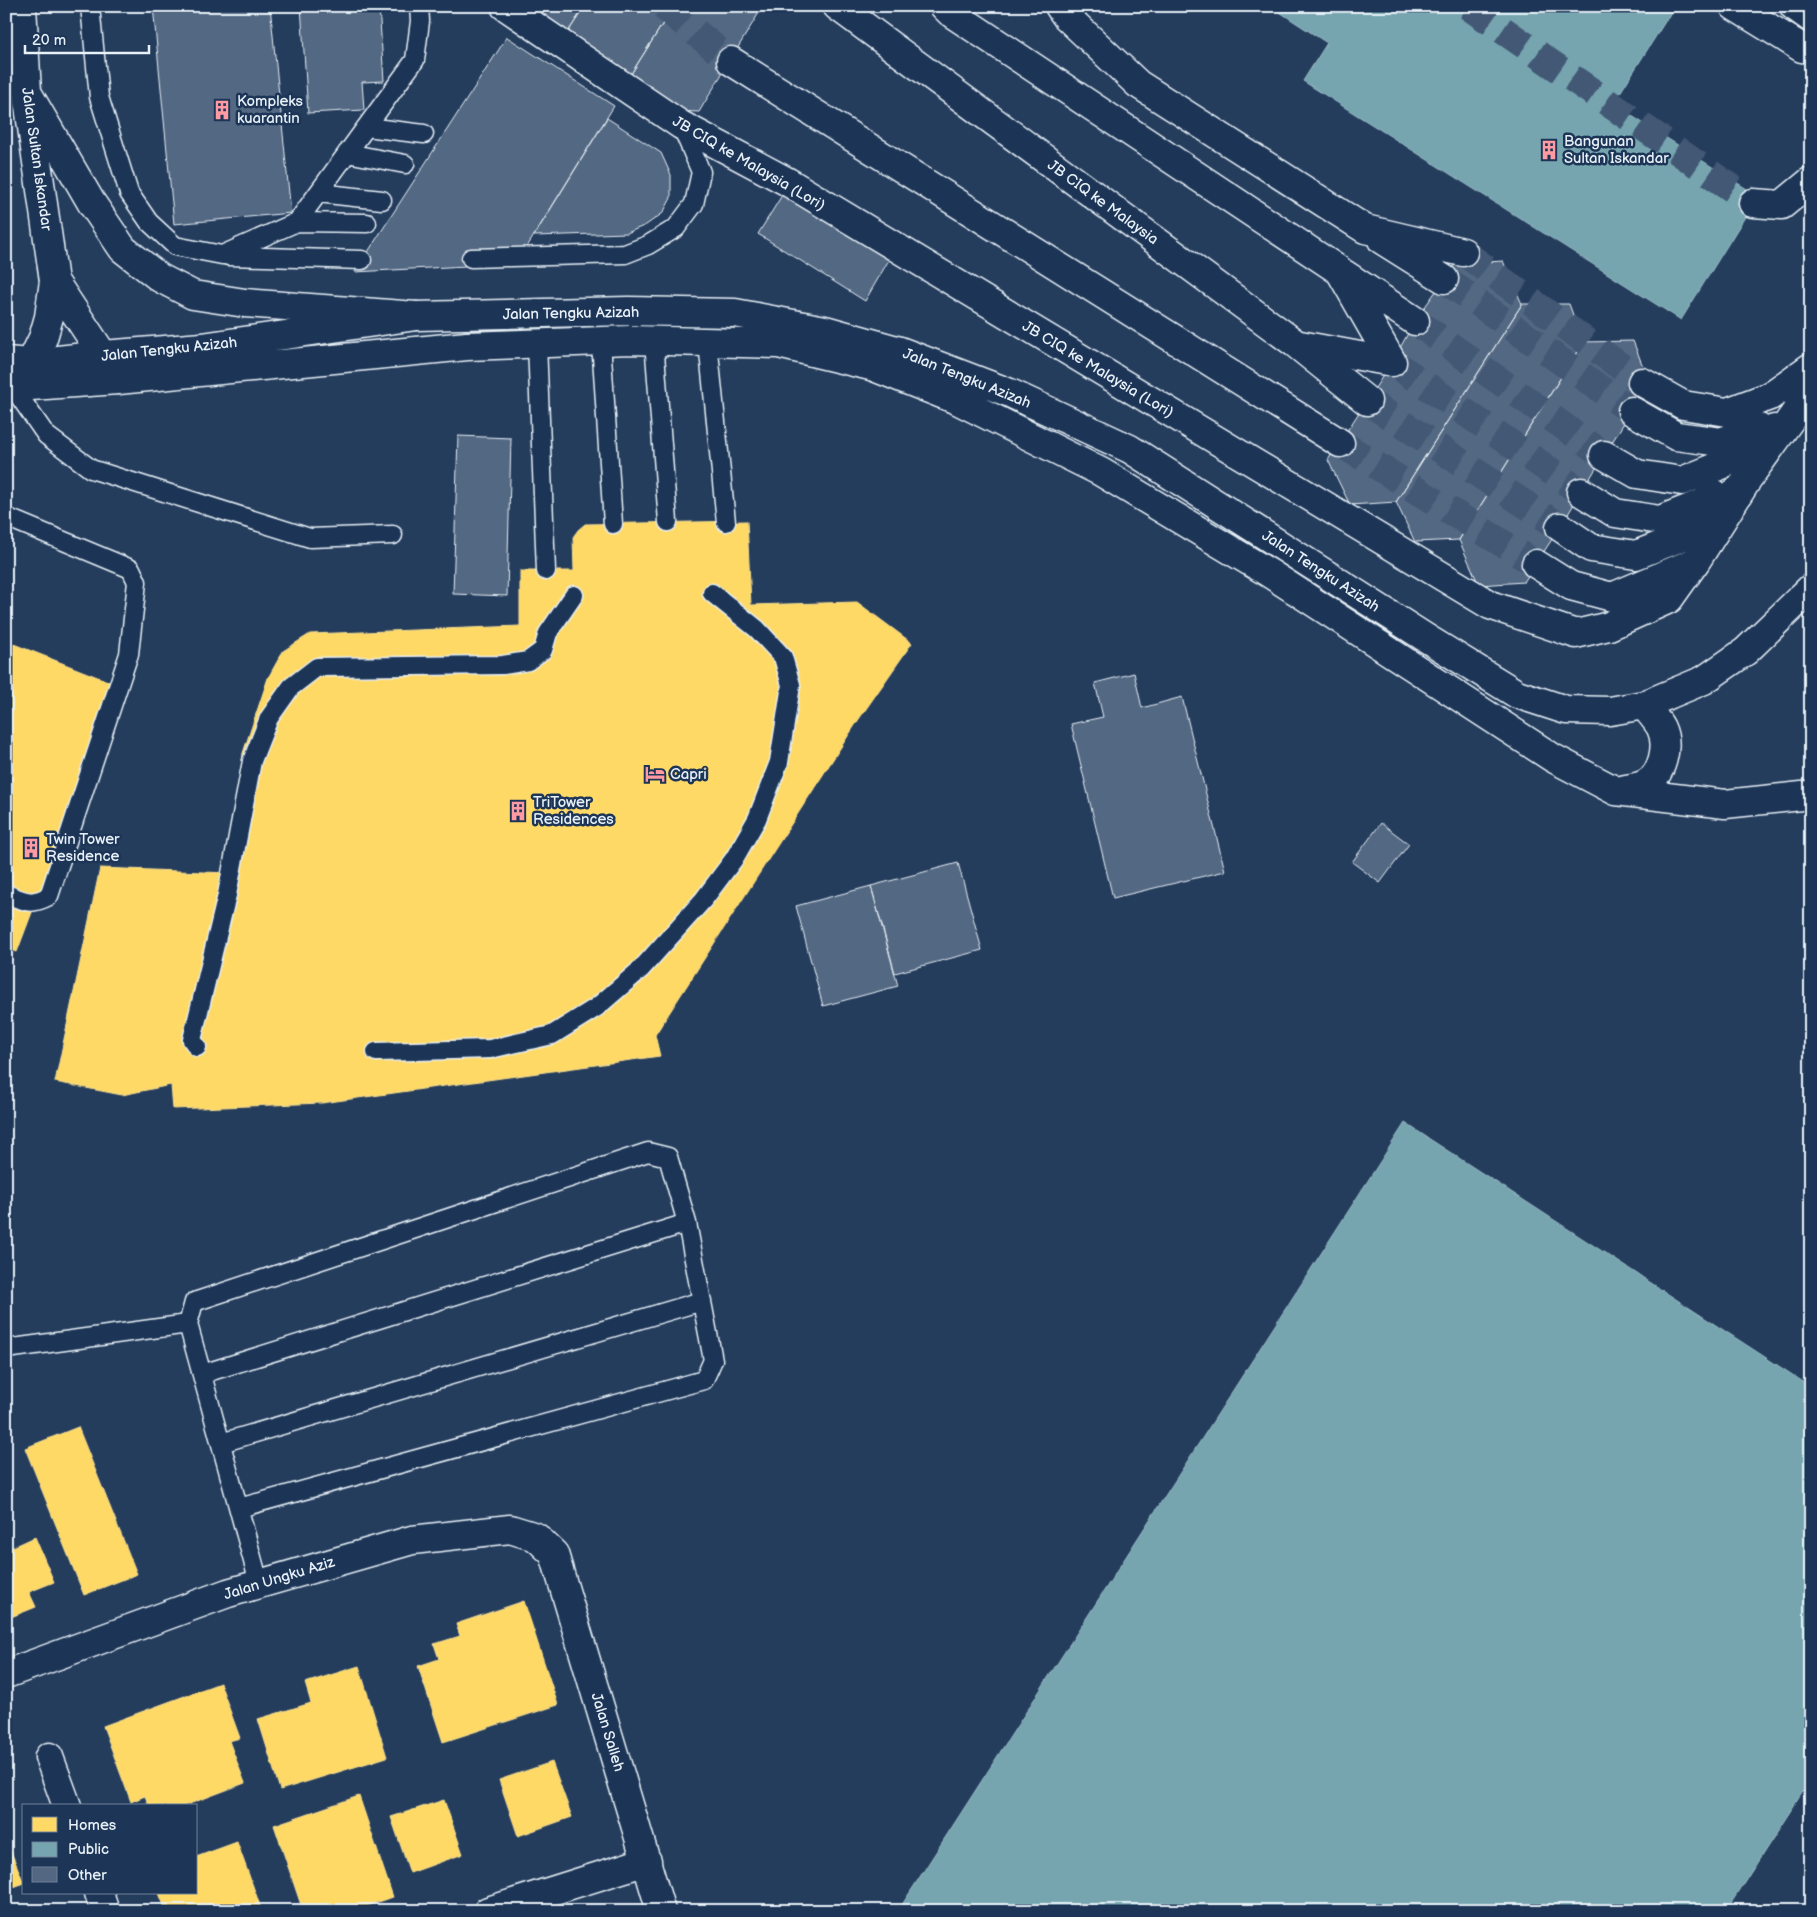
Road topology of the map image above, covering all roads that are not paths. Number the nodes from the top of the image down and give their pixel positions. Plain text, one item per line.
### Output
1 (22, 6) edge
2 (90, 6) edge
3 (419, 6) edge
4 (505, 6) edge
5 (837, 6) edge
6 (944, 6) edge
7 (1059, 6) edge
8 (1734, 6) edge
9 (1794, 6) edge
10 (1811, 18) edge
11 (1811, 49) edge
12 (731, 61) tunnel mouth
13 (27, 92) junction
14 (681, 125) junction
15 (366, 127) junction
16 (424, 134) dead end
17 (347, 153) junction
18 (405, 164) dead end
19 (1811, 181) edge
20 (318, 193) junction
21 (382, 200) dead end
22 (1753, 203) tunnel mouth
23 (297, 222) junction
24 (367, 223) dead end
25 (1365, 229) junction
26 (1463, 252) tunnel mouth
27 (222, 255) junction
28 (471, 258) dead end
29 (362, 260) dead end
30 (1340, 271) junction
31 (1444, 279) tunnel mouth
32 (54, 282) junction
33 (416, 316) junction
34 (1415, 321) tunnel mouth
35 (600, 341) junction
36 (654, 341) junction
37 (708, 342) junction
38 (537, 344) junction
39 (1296, 344) junction
40 (104, 355) junction
41 (1811, 367) edge
42 (13, 373) edge
43 (118, 380) junction
44 (1642, 382) tunnel mouth
45 (1811, 382) edge
46 (1811, 391) edge
47 (1367, 401) tunnel mouth
48 (1632, 411) tunnel mouth
49 (1792, 417) junction
50 (1340, 443) tunnel mouth
51 (1768, 450) junction
52 (1604, 455) tunnel mouth
53 (1743, 485) junction
54 (1581, 492) tunnel mouth
55 (6, 517) edge
56 (668, 522) dead end
57 (726, 522) dead end
58 (613, 524) dead end
59 (1560, 526) tunnel mouth
60 (393, 535) dead end
61 (1696, 561) junction
62 (1536, 564) tunnel mouth
63 (546, 571) dead end
64 (1811, 588) edge
65 (712, 593) dead end
66 (574, 595) dead end
67 (1644, 705) junction
68 (1616, 791) junction
69 (1811, 796) edge
70 (6, 894) edge
71 (197, 1048) dead end
72 (376, 1052) dead end
73 (687, 1223) junction
74 (702, 1301) junction
75 (188, 1324) junction
76 (6, 1349) edge
77 (202, 1374) junction
78 (221, 1443) junction
79 (239, 1508) junction
80 (554, 1554) joint
81 (259, 1583) junction
82 (6, 1674) edge
83 (49, 1757) dead end
84 (66, 1804) edge
85 (647, 1861) junction
86 (99, 1894) edge
87 (105, 1911) edge
88 (488, 1911) edge
89 (661, 1911) edge

1 - 13 main road, Jalan Sultan Iskandar
2 - 27 lane
3 - 15 lane
4 - 14 main road, JB CIQ ke Malaysia (Lori)
5 - 39 main road, JB CIQ ke Malaysia
6 - 30 main road
7 - 25 main road
8 - 11 main road
9 - 10 main road
12 - 50 main road
13 - 32 main road, Jalan Sultan Iskandar
13 - 33 main road
14 - 28 lane
14 - 61 main road, JB CIQ ke Malaysia (Lori)
15 - 16 lane
15 - 17 lane
17 - 18 lane
17 - 20 lane
19 - 22 main road
20 - 21 lane
20 - 23 lane
23 - 24 lane
23 - 27 lane
25 - 26 main road
25 - 31 main road
27 - 29 lane
30 - 34 main road
30 - 39 main road
32 - 40 main road, Jalan Sultan Iskandar
32 - 42 main road, Jalan Sultan Iskandar
33 - 40 main road, Jalan Tengku Azizah
33 - 67 main road, Jalan Tengku Azizah
35 - 36 main road, Jalan Tengku Azizah
35 - 38 main road, Jalan Tengku Azizah
35 - 58 lane
36 - 37 main road, Jalan Tengku Azizah
36 - 56 lane
37 - 57 lane
37 - 68 main road, Jalan Tengku Azizah
38 - 43 main road, Jalan Tengku Azizah
38 - 63 lane
39 - 47 main road, JB CIQ ke Malaysia
40 - 42 main road, Jalan Tengku Azizah
40 - 43 main road, Jalan Sultan Iskandar
41 - 44 main road
42 - 43 main road, Jalan Tengku Azizah
42 - 60 lane
45 - 48 main road
46 - 49 main road
49 - 51 main road
49 - 52 main road
51 - 53 main road
51 - 54 main road
53 - 59 main road
53 - 61 main road, JB CIQ ke Malaysia (Lori)
55 - 70 lane
61 - 62 main road
64 - 67 main road, Jalan Tengku Azizah
65 - 72 lane
66 - 71 lane
67 - 68 main road
68 - 69 main road, Jalan Tengku Azizah
73 - 74 lane
73 - 75 lane
73 - 77 lane
74 - 78 lane
74 - 79 lane
75 - 76 lane
75 - 77 lane
77 - 78 lane
78 - 79 lane
79 - 81 lane
80 - 81 main road, Jalan Ungku Aziz
80 - 85 main road, Jalan Salleh
81 - 82 main road, Jalan Ungku Aziz
83 - 84 main road
85 - 88 main road
85 - 89 main road, Jalan Salleh
86 - 87 main road

